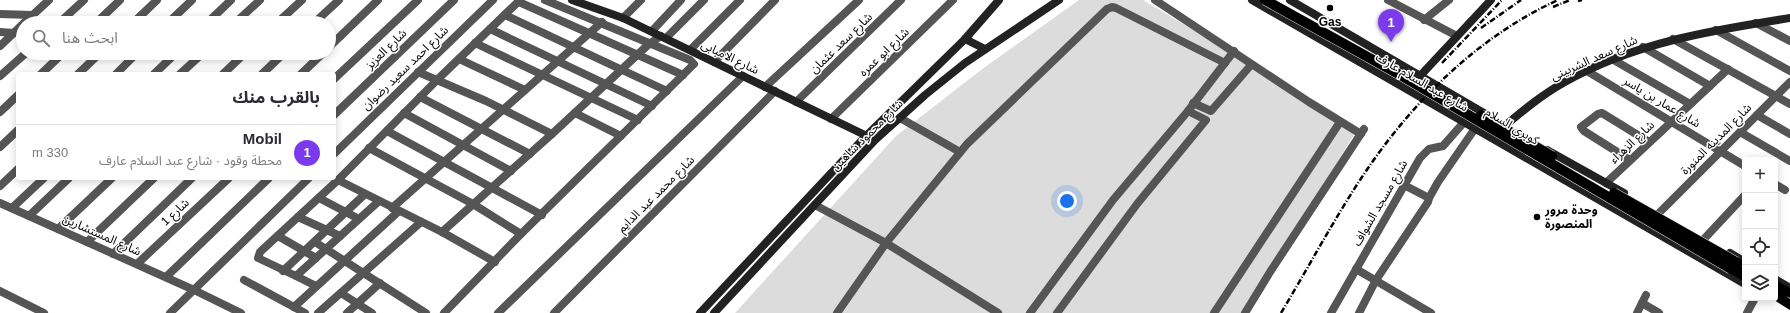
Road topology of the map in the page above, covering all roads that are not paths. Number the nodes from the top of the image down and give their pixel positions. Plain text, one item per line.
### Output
1 (49, 0) edge
2 (84, 0) edge
3 (120, 0) edge
4 (157, 0) edge
5 (192, 0) edge
6 (232, 0) edge
7 (260, 0) edge
8 (302, 0) edge
9 (339, 0) edge
10 (378, 0) edge
11 (418, 0) edge
12 (454, 0) edge
13 (493, 0) edge
14 (545, 0) edge
15 (572, 0) edge
16 (641, 0) edge
17 (681, 0) edge
18 (704, 0) edge
19 (740, 0) edge
20 (775, 0) edge
21 (859, 0) edge
22 (901, 0) edge
23 (953, 0) edge
24 (999, 0) edge
25 (1059, 0) edge
26 (1155, 0) edge
27 (1252, 0) edge
28 (1265, 0) edge
29 (1279, 0) edge
30 (1290, 0) edge
31 (1388, 0) edge
32 (1449, 0) edge
33 (1491, 0) edge
34 (520, 1) edge
35 (1400, 2) edge
36 (0, 14) edge
37 (505, 15) junction
38 (1316, 15) junction
39 (32, 16) joint
40 (67, 16) edge
41 (103, 16) edge
42 (140, 16) edge
43 (175, 16) edge
44 (215, 16) edge
45 (243, 16) edge
46 (285, 16) edge
47 (322, 16) edge
48 (623, 18) junction
49 (1789, 19) edge
50 (1424, 20) junction
51 (602, 22) junction
52 (1756, 23) junction
53 (490, 29) junction
54 (1304, 29) junction
55 (1716, 30) junction
56 (652, 31) junction
57 (0, 32) edge
58 (590, 32) junction
59 (14, 33) joint
60 (1456, 36) junction
61 (664, 37) junction
62 (965, 39) junction
63 (1673, 39) junction
64 (336, 40) edge
65 (1790, 41) edge
66 (475, 43) junction
67 (649, 44) junction
68 (0, 46) edge
69 (573, 47) junction
70 (1643, 48) junction
71 (985, 49) junction
72 (690, 50) junction
73 (1234, 51) junction
74 (638, 55) junction
75 (459, 59) junction
76 (1612, 59) junction
77 (18, 60) edge
78 (56, 60) edge
79 (93, 60) edge
80 (130, 60) edge
81 (169, 60) edge
82 (195, 60) edge
83 (238, 60) edge
84 (277, 60) edge
85 (316, 60) edge
86 (558, 60) junction
87 (714, 62) junction
88 (1225, 63) junction
89 (1399, 63) junction
90 (1251, 65) junction
91 (622, 70) junction
92 (1728, 70) junction
93 (1790, 70) edge
94 (1587, 71) junction
95 (43, 72) edge
96 (80, 72) edge
97 (118, 72) edge
98 (156, 72) edge
99 (182, 72) edge
100 (225, 72) edge
101 (264, 72) edge
102 (303, 72) edge
103 (418, 72) junction
104 (542, 75) junction
105 (683, 75) junction
106 (0, 76) edge
107 (743, 76) junction
108 (1386, 76) junction
109 (1420, 76) junction
110 (336, 77) edge
111 (438, 79) junction
112 (1790, 82) edge
113 (606, 84) junction
114 (1710, 86) junction
115 (765, 87) junction
116 (525, 90) junction
117 (667, 91) junction
118 (775, 91) junction
119 (1775, 96) junction
120 (16, 97) edge
121 (420, 97) junction
122 (592, 97) junction
123 (796, 102) junction
124 (1193, 103) junction
125 (1690, 104) junction
126 (1790, 104) edge
127 (652, 106) junction
128 (504, 109) junction
129 (1188, 111) junction
130 (0, 112) edge
131 (336, 113) edge
132 (404, 113) junction
133 (575, 113) junction
134 (1757, 115) junction
135 (900, 118) junction
136 (831, 119) junction
137 (638, 120) junction
138 (1465, 121) junction
139 (1340, 122) junction
140 (1671, 122) junction
141 (1505, 125) junction
142 (1476, 127) junction
143 (481, 129) junction
144 (387, 130) junction
145 (16, 132) edge
146 (1740, 132) junction
147 (552, 134) junction
148 (1790, 134) edge
149 (621, 136) junction
150 (866, 136) junction
151 (1493, 137) junction
152 (875, 140) junction
153 (1649, 142) junction
154 (463, 145) junction
155 (0, 146) edge
156 (369, 148) junction
157 (1720, 151) junction
158 (336, 152) edge
159 (960, 152) junction
160 (530, 154) junction
161 (1630, 160) junction
162 (1790, 161) edge
163 (444, 162) junction
164 (1742, 164) edge
165 (16, 171) edge
166 (511, 171) junction
167 (425, 179) junction
168 (42, 180) edge
169 (67, 180) edge
170 (110, 180) edge
171 (152, 180) edge
172 (190, 180) edge
173 (227, 180) edge
174 (267, 180) edge
175 (307, 180) edge
176 (338, 180) junction
177 (1606, 183) junction
178 (1404, 185) junction
179 (0, 186) edge
180 (1778, 186) edge
181 (493, 187) junction
182 (1785, 190) dead end
183 (365, 194) junction
184 (319, 198) junction
185 (1429, 198) junction
186 (1742, 198) edge
187 (379, 201) junction
188 (0, 203) edge
189 (473, 204) junction
190 (815, 205) junction
191 (12, 208) junction
192 (395, 209) junction
193 (346, 212) junction
194 (1659, 213) junction
195 (542, 215) junction
196 (29, 216) junction
197 (298, 217) junction
198 (359, 219) junction
199 (422, 222) junction
200 (58, 229) junction
201 (326, 231) junction
202 (442, 232) junction
203 (521, 234) junction
204 (278, 236) junction
205 (340, 236) junction
206 (1704, 239) junction
207 (87, 242) junction
208 (315, 242) junction
209 (886, 243) junction
210 (327, 248) junction
211 (1722, 249) junction
212 (304, 251) junction
213 (113, 254) junction
214 (316, 258) junction
215 (345, 260) junction
216 (495, 262) junction
217 (137, 264) junction
218 (1711, 265) junction
219 (1739, 265) edge
220 (1356, 269) junction
221 (283, 271) junction
222 (364, 273) junction
223 (296, 276) junction
224 (166, 277) junction
225 (244, 280) dead end
226 (1376, 280) junction
227 (1778, 281) edge
228 (1742, 282) edge
229 (380, 283) junction
230 (316, 286) junction
231 (1778, 287) edge
232 (1790, 288) edge
233 (194, 290) junction
234 (0, 291) edge
235 (341, 293) junction
236 (1790, 293) edge
237 (1778, 297) edge
238 (1753, 301) edge
239 (1778, 301) edge
240 (357, 303) junction
241 (1790, 306) edge
242 (294, 307) junction
243 (703, 312) edge
244 (44, 313) edge
245 (170, 313) edge
246 (241, 313) edge
247 (305, 313) edge
248 (318, 313) edge
249 (347, 313) edge
250 (372, 313) edge
251 (426, 313) edge
252 (444, 313) edge
253 (498, 313) edge
254 (554, 313) edge
255 (714, 313) edge
256 (837, 313) edge
257 (998, 313) edge
258 (1030, 313) edge
259 (1057, 313) edge
260 (1214, 313) edge
261 (1245, 313) edge
262 (1331, 313) edge
263 (1359, 313) edge
264 (1431, 313) edge
265 (1637, 313) edge
266 (1660, 313) edge
267 (1747, 313) edge

1 - 39 street
2 - 40 street
3 - 41 street
4 - 42 street
5 - 43 street
6 - 44 street
7 - 45 street
8 - 46 street
9 - 47 street
10 - 64 street
11 - 110 street
12 - 131 street, شارع العزيز
13 - 103 street, شارع احمد سعيد رضوان
14 - 51 street
15 - 48 main road, شارع الامبابى
16 - 48 street
17 - 56 street
18 - 61 street
19 - 72 street
20 - 87 street
21 - 115 street
22 - 123 street, شارع سعد عثمان
23 - 136 street, شارع ابو عمره
24 - 62 main road, شارع محمود شاهين
25 - 71 main road, شارع محمود شاهين
26 - 73 street
27 - 54 main road, شارع عبد السلام عارف
28 - 219 main road, كوبري السلام, bridge
29 - 219 main road, كوبري السلام, bridge
30 - 38 main road, شارع عبد السلام عارف
31 - 35 street
32 - 50 street
33 - 60 main road
34 - 37 street
34 - 58 street
35 - 50 street
36 - 39 street
37 - 53 street
37 - 69 street
38 - 54 main road
38 - 89 main road, شارع عبد السلام عارف
48 - 56 main road, شارع الامبابى
49 - 52 main road, شارع سعد الشربينى
50 - 60 street
51 - 58 street
51 - 67 street
52 - 55 main road, شارع سعد الشربينى
52 - 65 street
53 - 66 street
53 - 86 street
54 - 108 main road, شارع عبد السلام عارف
55 - 63 main road, شارع سعد الشربينى
55 - 93 street
56 - 61 main road, شارع الامبابى
57 - 59 street
58 - 69 street
58 - 74 street
59 - 68 street
60 - 109 main road
61 - 67 street
61 - 72 main road, شارع الامبابى
62 - 71 main road
62 - 150 main road, شارع محمود شاهين
63 - 70 main road, شارع سعد الشربينى
63 - 92 street
66 - 75 street
66 - 104 street
67 - 74 street
67 - 105 street
69 - 86 street
69 - 91 street
70 - 76 main road, شارع سعد الشربينى
70 - 114 street
71 - 135 main road, شارع محمود شاهين
72 - 87 main road, شارع الامبابى
73 - 88 street
73 - 90 street
74 - 91 street
74 - 105 street
75 - 111 street
75 - 116 street
76 - 94 main road, شارع سعد الشربينى
76 - 125 street
77 - 106 street
78 - 95 street
79 - 96 street
80 - 97 street
81 - 98 street
82 - 99 street
83 - 100 street
84 - 101 street
85 - 102 street
86 - 104 street
86 - 113 street
87 - 107 main road, شارع الامبابى
88 - 124 street
88 - 159 street
89 - 108 main road
89 - 109 main road, شارع عبد السلام عارف
90 - 124 street
90 - 139 street
91 - 113 street
91 - 117 street
92 - 114 street, شارع الزهراء
92 - 119 street
94 - 140 street, شارع عمار بن ياسر
94 - 141 main road, شارع سعد الشربينى
103 - 111 street
103 - 158 street, شارع احمد سعيد رضوان
104 - 116 street
104 - 122 street
105 - 117 street
107 - 115 main road, شارع الامبابى
107 - 253 street
108 - 138 main road, شارع عبد السلام عارف
109 - 141 main road, شارع عبد السلام عارف
111 - 121 street
111 - 128 street
112 - 119 street, شارع المدينه المنورة
113 - 122 street
113 - 127 street
114 - 125 street, شارع الزهراء
115 - 118 main road, شارع الامبابى
116 - 128 street
117 - 127 street
118 - 123 main road, شارع الامبابى
118 - 254 street, شارع محمد عبد الدايم
119 - 126 street
119 - 134 street, شارع المدينه المنورة
120 - 130 street
121 - 132 street
121 - 143 street
122 - 133 street
122 - 137 street
123 - 136 main road, شارع الامبابى
124 - 129 street
125 - 140 street, شارع الزهراء
127 - 137 street
128 - 143 street
128 - 147 street
129 - 258 street
129 - 259 street
132 - 144 street
132 - 154 street
133 - 147 street
133 - 149 street
134 - 146 street, شارع المدينه المنورة
134 - 148 street
135 - 152 main road, شارع محمود شاهين
135 - 159 street
136 - 150 main road, شارع الامبابى
137 - 149 street
138 - 142 main road, شارع عبد السلام عارف
138 - 178 street, شارع مسجد الشواف
139 - 260 street
139 - 261 street
140 - 153 street, شارع الزهراء
140 - 157 street, شارع عمار بن ياسر
141 - 151 main road, شارع سعد الشربينى
141 - 177 main road, شارع عبد السلام عارف
142 - 151 main road, شارع عبد السلام عارف
142 - 185 street
143 - 154 street
143 - 160 street
144 - 156 street
144 - 163 street
145 - 155 street
146 - 157 street, شارع المدينه المنورة
146 - 162 street
147 - 160 street
149 - 195 street
150 - 152 main road, شارع الامبابى
150 - 243 main road, شارع محمود شاهين
151 - 218 main road, شارع عبد السلام عارف
152 - 190 main road, شارع محمود شاهين
153 - 161 street, شارع الزهراء
153 - 161 street
154 - 163 street
154 - 166 street
156 - 167 street
156 - 176 street
157 - 164 street, شارع عمار بن ياسر
157 - 194 street, شارع المدينه المنورة
159 - 209 street
160 - 166 street
161 - 177 street, شارع الزهراء
163 - 167 street
163 - 181 street
165 - 179 street
166 - 181 street
167 - 189 street
167 - 192 street
168 - 191 street
169 - 196 street
170 - 200 street
171 - 207 street
172 - 213 street
173 - 217 street, شارع 1
174 - 224 street
175 - 233 street
176 - 183 street
176 - 184 street
177 - 194 main road, شارع عبد السلام عارف
178 - 185 street
178 - 220 street, شارع مسجد الشواف
180 - 182 street
181 - 189 street
181 - 195 street
183 - 187 street
183 - 193 street
184 - 193 street
184 - 197 street
185 - 226 street
186 - 206 street
187 - 192 street
187 - 198 street
188 - 191 street, شارع المستشارين
189 - 202 street
189 - 203 street
190 - 209 street
190 - 255 main road, شارع محمود شاهين
191 - 196 street, شارع المستشارين
192 - 199 street
192 - 215 street
193 - 198 street
193 - 201 street
194 - 206 main road, شارع عبد السلام عارف
195 - 203 street
196 - 200 street, شارع المستشارين
197 - 201 street
197 - 204 street
198 - 205 street
199 - 202 street
199 - 222 street
200 - 207 street, شارع المستشارين
201 - 205 street
201 - 208 street
202 - 216 street
203 - 216 street
204 - 212 street
204 - 221 street
205 - 210 street
206 - 211 main road, شارع عبد السلام عارف
207 - 213 street, شارع المستشارين
208 - 210 street
208 - 212 street
209 - 256 street
209 - 257 street
210 - 214 street
210 - 215 street
211 - 218 main road
211 - 219 main road, شارع عبد السلام عارف
212 - 214 street
212 - 221 street
213 - 217 street, شارع المستشارين
214 - 223 street
215 - 222 street
215 - 230 street
216 - 252 street
217 - 224 street, شارع المستشارين
218 - 228 main road, شارع عبد السلام عارف
220 - 226 street
220 - 262 street, شارع مسجد الشواف
221 - 223 street
222 - 229 street
222 - 235 street
223 - 230 street
224 - 233 street, شارع المستشارين
225 - 242 street
226 - 263 street
226 - 264 street
227 - 232 main road
229 - 240 street
229 - 251 street
230 - 242 street
231 - 236 main road
233 - 245 street
233 - 246 street, شارع المستشارين
234 - 244 street
235 - 240 street
235 - 248 street
237 - 241 main road
238 - 267 street
239 - 241 main road
240 - 249 street
240 - 250 street
242 - 247 street
265 - 266 street

